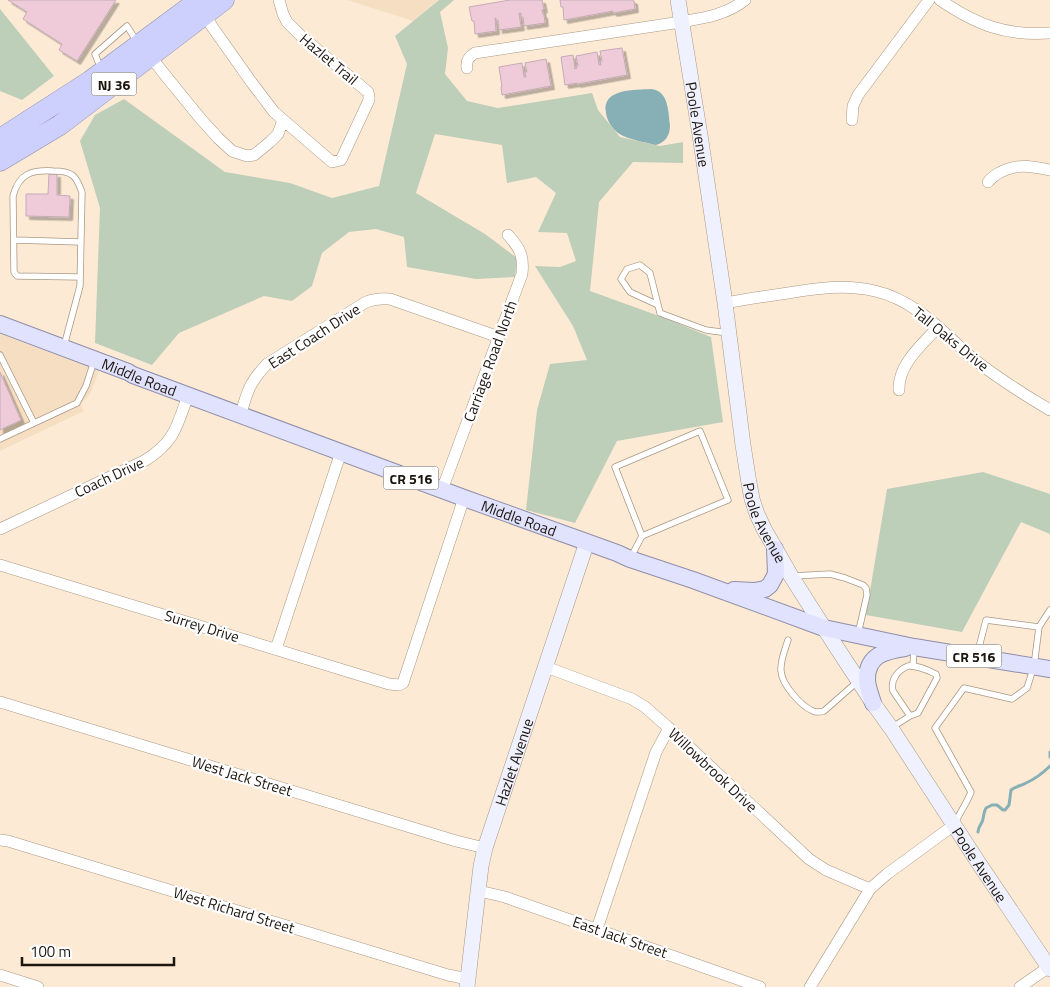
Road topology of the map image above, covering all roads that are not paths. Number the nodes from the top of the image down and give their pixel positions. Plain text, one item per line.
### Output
1 (224, 0) edge
2 (279, 0) edge
3 (678, 0) edge
4 (745, 0) edge
5 (929, 0) edge
6 (940, 0) edge
7 (202, 7) edge
8 (681, 22) junction
9 (1050, 34) edge
10 (144, 50) junction
11 (467, 68) dead end
12 (283, 120) junction
13 (852, 120) dead end
14 (0, 139) edge
15 (19, 150) junction
16 (0, 161) edge
17 (1050, 170) edge
18 (0, 176) edge
19 (988, 182) dead end
20 (508, 235) dead end
21 (14, 240) junction
22 (81, 242) junction
23 (80, 277) junction
24 (725, 303) junction
25 (658, 305) junction
26 (0, 324) edge
27 (938, 327) junction
28 (728, 332) junction
29 (499, 337) junction
30 (64, 348) junction
31 (0, 355) edge
32 (95, 359) junction
33 (899, 390) dead end
34 (188, 395) junction
35 (1050, 410) edge
36 (241, 414) junction
37 (34, 424) junction
38 (0, 439) edge
39 (342, 452) junction
40 (442, 490) junction
41 (464, 498) junction
42 (0, 529) edge
43 (642, 536) junction
44 (587, 542) junction
45 (775, 549) junction
46 (630, 559) junction
47 (0, 565) edge
48 (790, 576) junction
49 (718, 589) junction
50 (1050, 610) edge
51 (1039, 627) junction
52 (824, 628) junction
53 (857, 636) junction
54 (788, 640) dead end
55 (914, 646) junction
56 (276, 649) junction
57 (976, 656) junction
58 (912, 666) junction
59 (546, 667) junction
60 (1042, 667) edge
61 (858, 681) junction
62 (0, 702) edge
63 (873, 703) junction
64 (910, 716) junction
65 (669, 728) junction
66 (891, 728) junction
67 (954, 825) junction
68 (0, 840) edge
69 (485, 848) junction
70 (870, 889) junction
71 (479, 891) junction
72 (597, 929) junction
73 (1050, 968) edge
74 (0, 975) edge
75 (467, 983) edge
76 (38, 987) edge
77 (760, 987) edge
78 (810, 987) edge
79 (1020, 987) edge

1 - 7 highway, NJ 36
2 - 12 street, Hazlet Trail
3 - 8 street, Poole Avenue
4 - 8 street
5 - 13 street
6 - 9 street
7 - 10 highway, NJ 36
7 - 12 street, Hazlet Trail
8 - 11 street
8 - 24 street, Poole Avenue
10 - 12 street
10 - 14 highway, NJ 36
10 - 15 highway, NJ 36
15 - 16 highway, NJ 36
15 - 18 highway
17 - 19 street
20 - 29 street, Carriage Road North
21 - 22 lane
21 - 22 lane
21 - 23 lane
22 - 23 lane
23 - 30 lane
24 - 27 street, Tall Oaks Drive
24 - 28 street, Poole Avenue
25 - 25 lane
25 - 28 lane
26 - 30 main road, Middle Road / CR 516
27 - 33 street
27 - 35 street, Tall Oaks Drive
28 - 45 street, Poole Avenue
29 - 36 street, East Coach Drive
29 - 40 street, Carriage Road North
30 - 32 main road, Middle Road / CR 516
31 - 37 lane
32 - 34 main road, Middle Road / CR 516
32 - 37 lane
34 - 36 main road, Middle Road / CR 516
34 - 42 street, Coach Drive
36 - 39 main road, Middle Road / CR 516
37 - 38 lane
39 - 40 main road, Middle Road / CR 516
39 - 56 street
40 - 41 main road, Middle Road / CR 516
41 - 44 main road, Middle Road / CR 516
41 - 56 street, Surrey Drive
43 - 43 lane
43 - 46 lane
44 - 46 main road, Middle Road / CR 516
44 - 59 street, Hazlet Avenue
45 - 48 street, Poole Avenue
45 - 49 main road
46 - 49 main road, Middle Road / CR 516
47 - 56 street, Surrey Drive
48 - 52 street, Poole Avenue
48 - 53 lane
49 - 52 main road, Middle Road / CR 516
50 - 51 lane
51 - 57 lane
51 - 60 lane
52 - 53 main road, Middle Road / CR 516
52 - 61 street, Poole Avenue
53 - 55 main road, Middle Road / CR 516
54 - 61 lane
55 - 57 main road, Middle Road / CR 516
55 - 58 lane
55 - 63 main road
57 - 60 main road, Middle Road / CR 516
58 - 64 lane
58 - 64 lane
59 - 65 street, Willowbrook Drive
59 - 69 street, Hazlet Avenue
60 - 67 lane
61 - 63 street, Poole Avenue
62 - 69 street, West Jack Street
63 - 66 street, Poole Avenue
64 - 66 lane
65 - 70 street, Willowbrook Drive
65 - 72 street
66 - 67 street, Poole Avenue
67 - 70 street
67 - 73 street, Poole Avenue
68 - 75 street, West Richard Street
69 - 71 street, Hazlet Avenue
70 - 78 street
71 - 72 street, East Jack Street
71 - 75 street, Hazlet Avenue
72 - 77 street, East Jack Street
73 - 79 street
74 - 76 street

